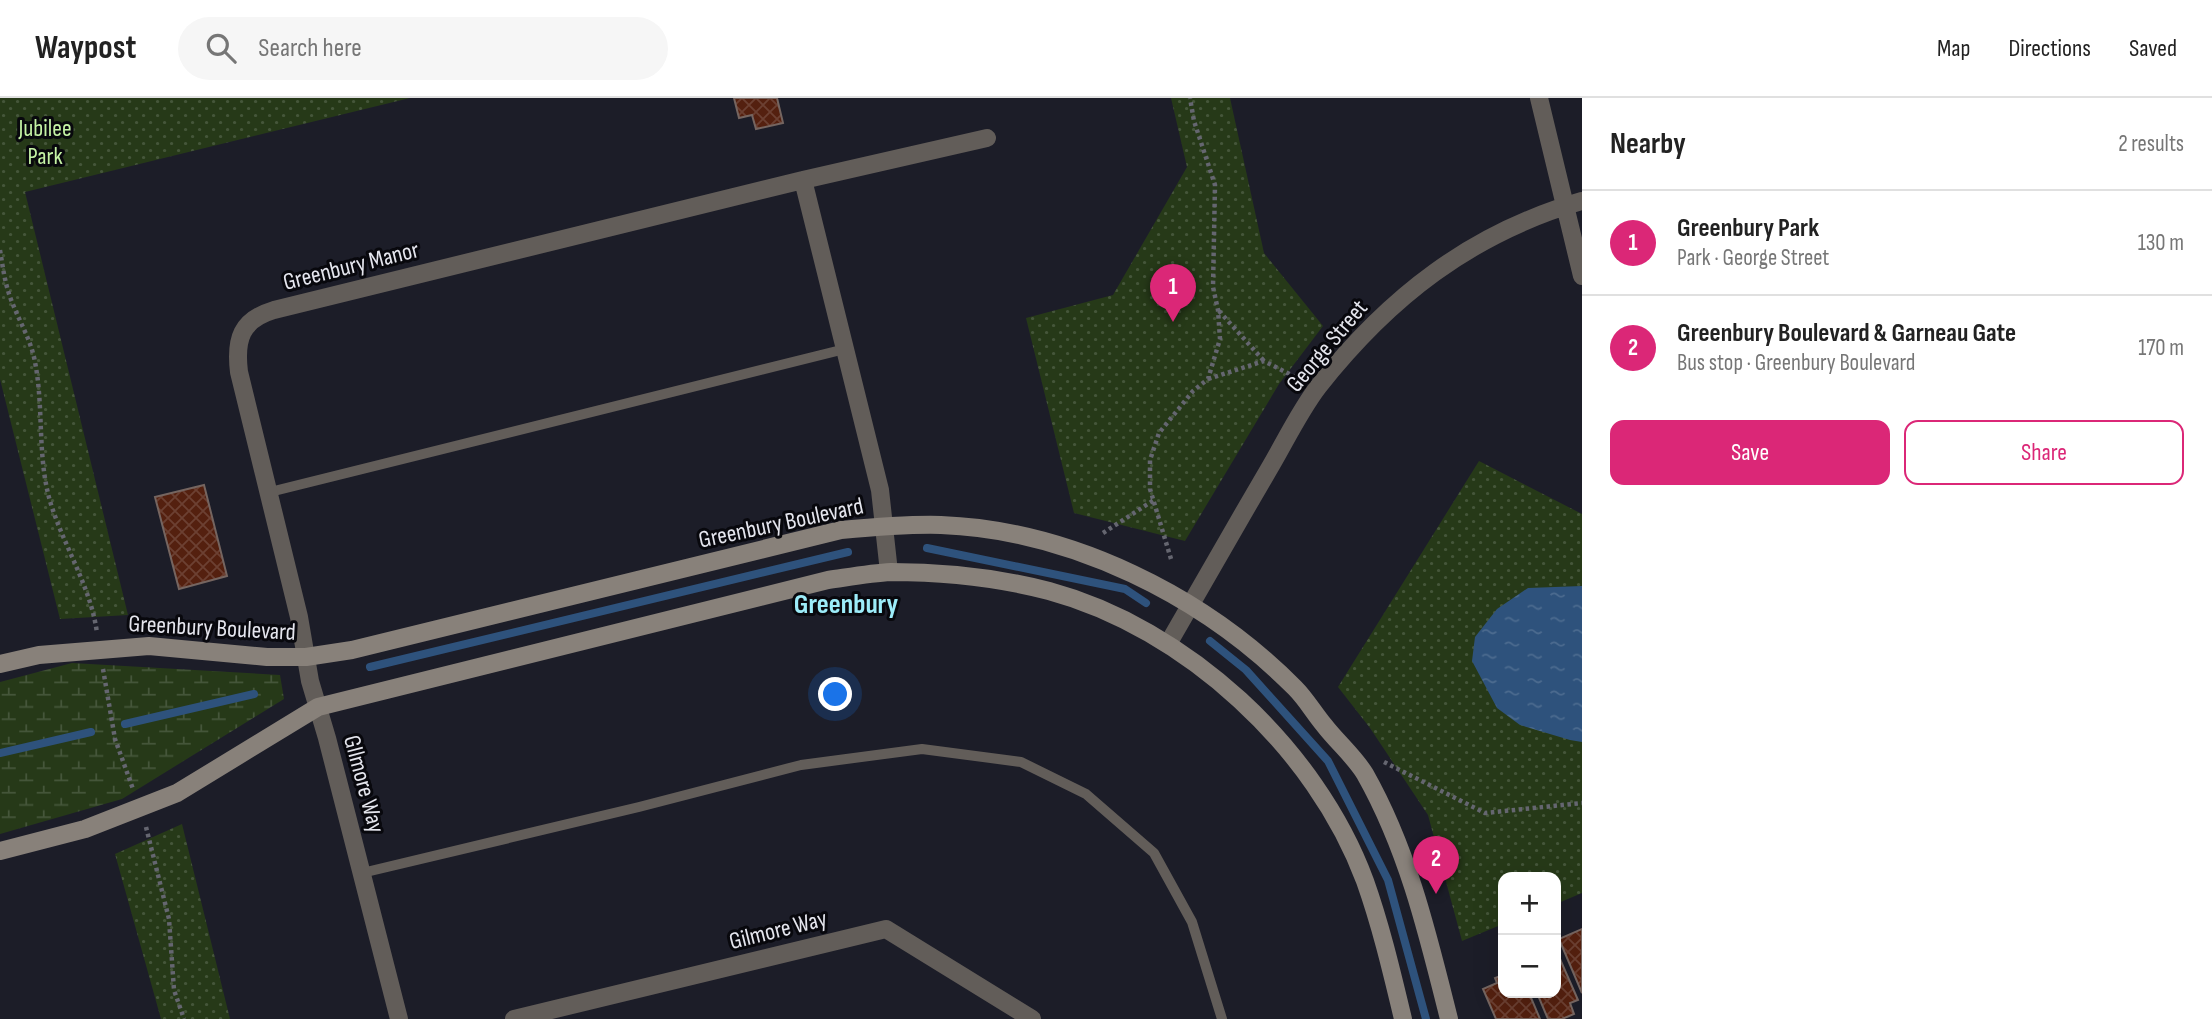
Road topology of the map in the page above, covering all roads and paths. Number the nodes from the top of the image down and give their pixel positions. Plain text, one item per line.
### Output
1 (1189, 98) edge
2 (1539, 98) edge
3 (987, 138) dead end
4 (803, 180) junction
5 (1573, 203) edge
6 (0, 250) edge
7 (1582, 276) edge
8 (1218, 310) junction
9 (845, 349) junction
10 (1264, 361) junction
11 (1208, 379) junction
12 (1317, 389) junction
13 (270, 492) junction
14 (1154, 500) junction
15 (886, 526) junction
16 (1103, 533) dead end
17 (1171, 559) dead end
18 (889, 572) junction
19 (1190, 605) junction
20 (1168, 644) junction
21 (99, 648) junction
22 (306, 657) junction
23 (0, 664) edge
24 (318, 707) junction
25 (1383, 762) dead end
26 (1582, 803) edge
27 (140, 809) junction
28 (0, 851) edge
29 (362, 873) junction
30 (184, 1019) edge
31 (399, 1019) edge
32 (514, 1019) edge
33 (1032, 1019) edge
34 (1222, 1019) edge
35 (1402, 1019) edge
36 (1449, 1019) edge

1 - 8 path
2 - 5 street
3 - 4 street, Greenbury Manor
4 - 9 street
4 - 13 street, Greenbury Manor
5 - 7 street
5 - 12 street, George Street
6 - 21 path
8 - 10 path
8 - 11 path
9 - 13 lane
9 - 15 street
10 - 11 path
10 - 12 path
11 - 14 path
12 - 19 street, George Street
13 - 22 street, Greenbury Manor
14 - 16 path
14 - 17 path
15 - 18 street
15 - 19 street, Greenbury Boulevard
15 - 22 street, Greenbury Boulevard
18 - 20 street
18 - 24 street
19 - 20 street, George Street
19 - 36 street, Greenbury Boulevard
20 - 35 street
21 - 22 street, Greenbury Boulevard
21 - 23 street, Greenbury Boulevard
21 - 27 path
22 - 24 street, GIlmore Way
24 - 27 street
24 - 29 street, GIlmore Way
25 - 26 path
27 - 28 street
27 - 30 path
29 - 31 street, Gilmore Way
29 - 34 lane
32 - 33 street, Gilmore Way

